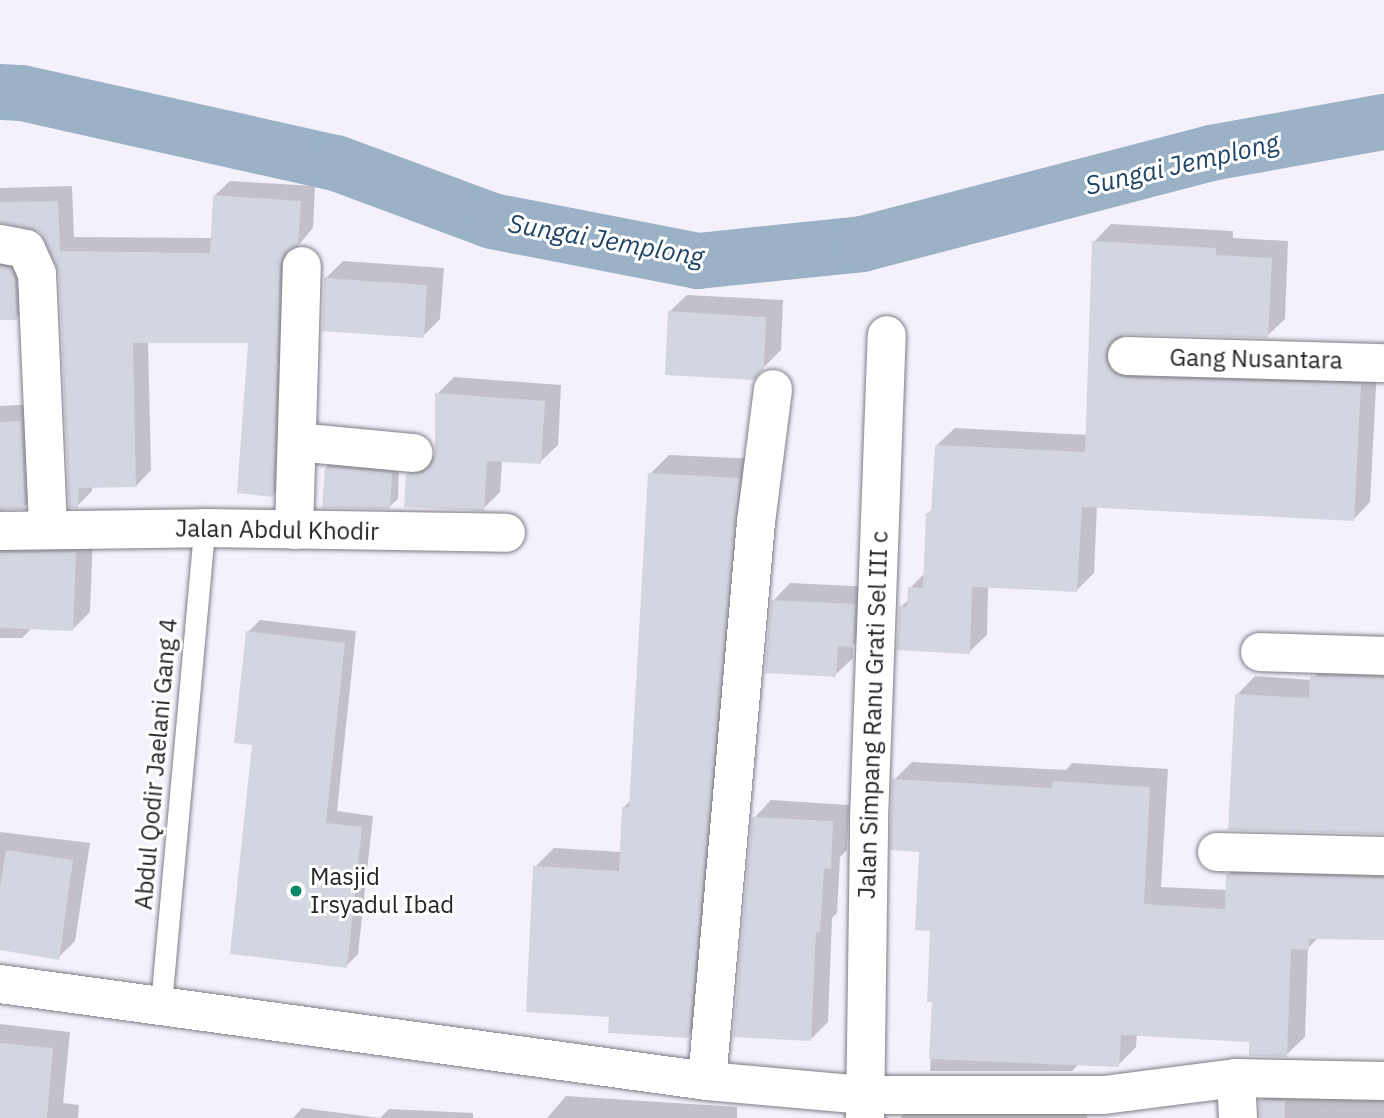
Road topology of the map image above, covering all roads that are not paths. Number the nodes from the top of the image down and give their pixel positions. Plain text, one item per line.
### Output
1 (0, 244) edge
2 (302, 266) dead end
3 (887, 335) dead end
4 (1127, 356) dead end
5 (1384, 363) edge
6 (774, 388) dead end
7 (297, 442) junction
8 (413, 453) dead end
9 (48, 528) junction
10 (204, 528) junction
11 (0, 530) edge
12 (294, 530) junction
13 (506, 533) dead end
14 (1260, 652) dead end
15 (1384, 656) edge
16 (1217, 852) dead end
17 (1384, 856) edge
18 (0, 984) edge
19 (161, 1004) junction
20 (1236, 1078) junction
21 (707, 1081) junction
22 (1384, 1081) edge
23 (865, 1106) edge
24 (1105, 1107) edge
25 (1238, 1118) edge

1 - 9 street
2 - 7 street
3 - 23 street, Jalan Simpang Ranu Grati Sel III c
4 - 5 street, Gang Nusantara
6 - 21 street
7 - 8 street
7 - 12 street
9 - 10 street, Jalan Abdul Khodir
9 - 11 street, Jalan Abdul Khodir
10 - 12 street, Jalan Abdul Khodir
10 - 19 lane, Abdul Qodir Jaelani Gang 4
12 - 13 street, Jalan Abdul Khodir
14 - 15 street
16 - 17 street
18 - 19 street
19 - 21 street
20 - 22 street
20 - 24 street
20 - 25 street
21 - 23 street
23 - 24 street

